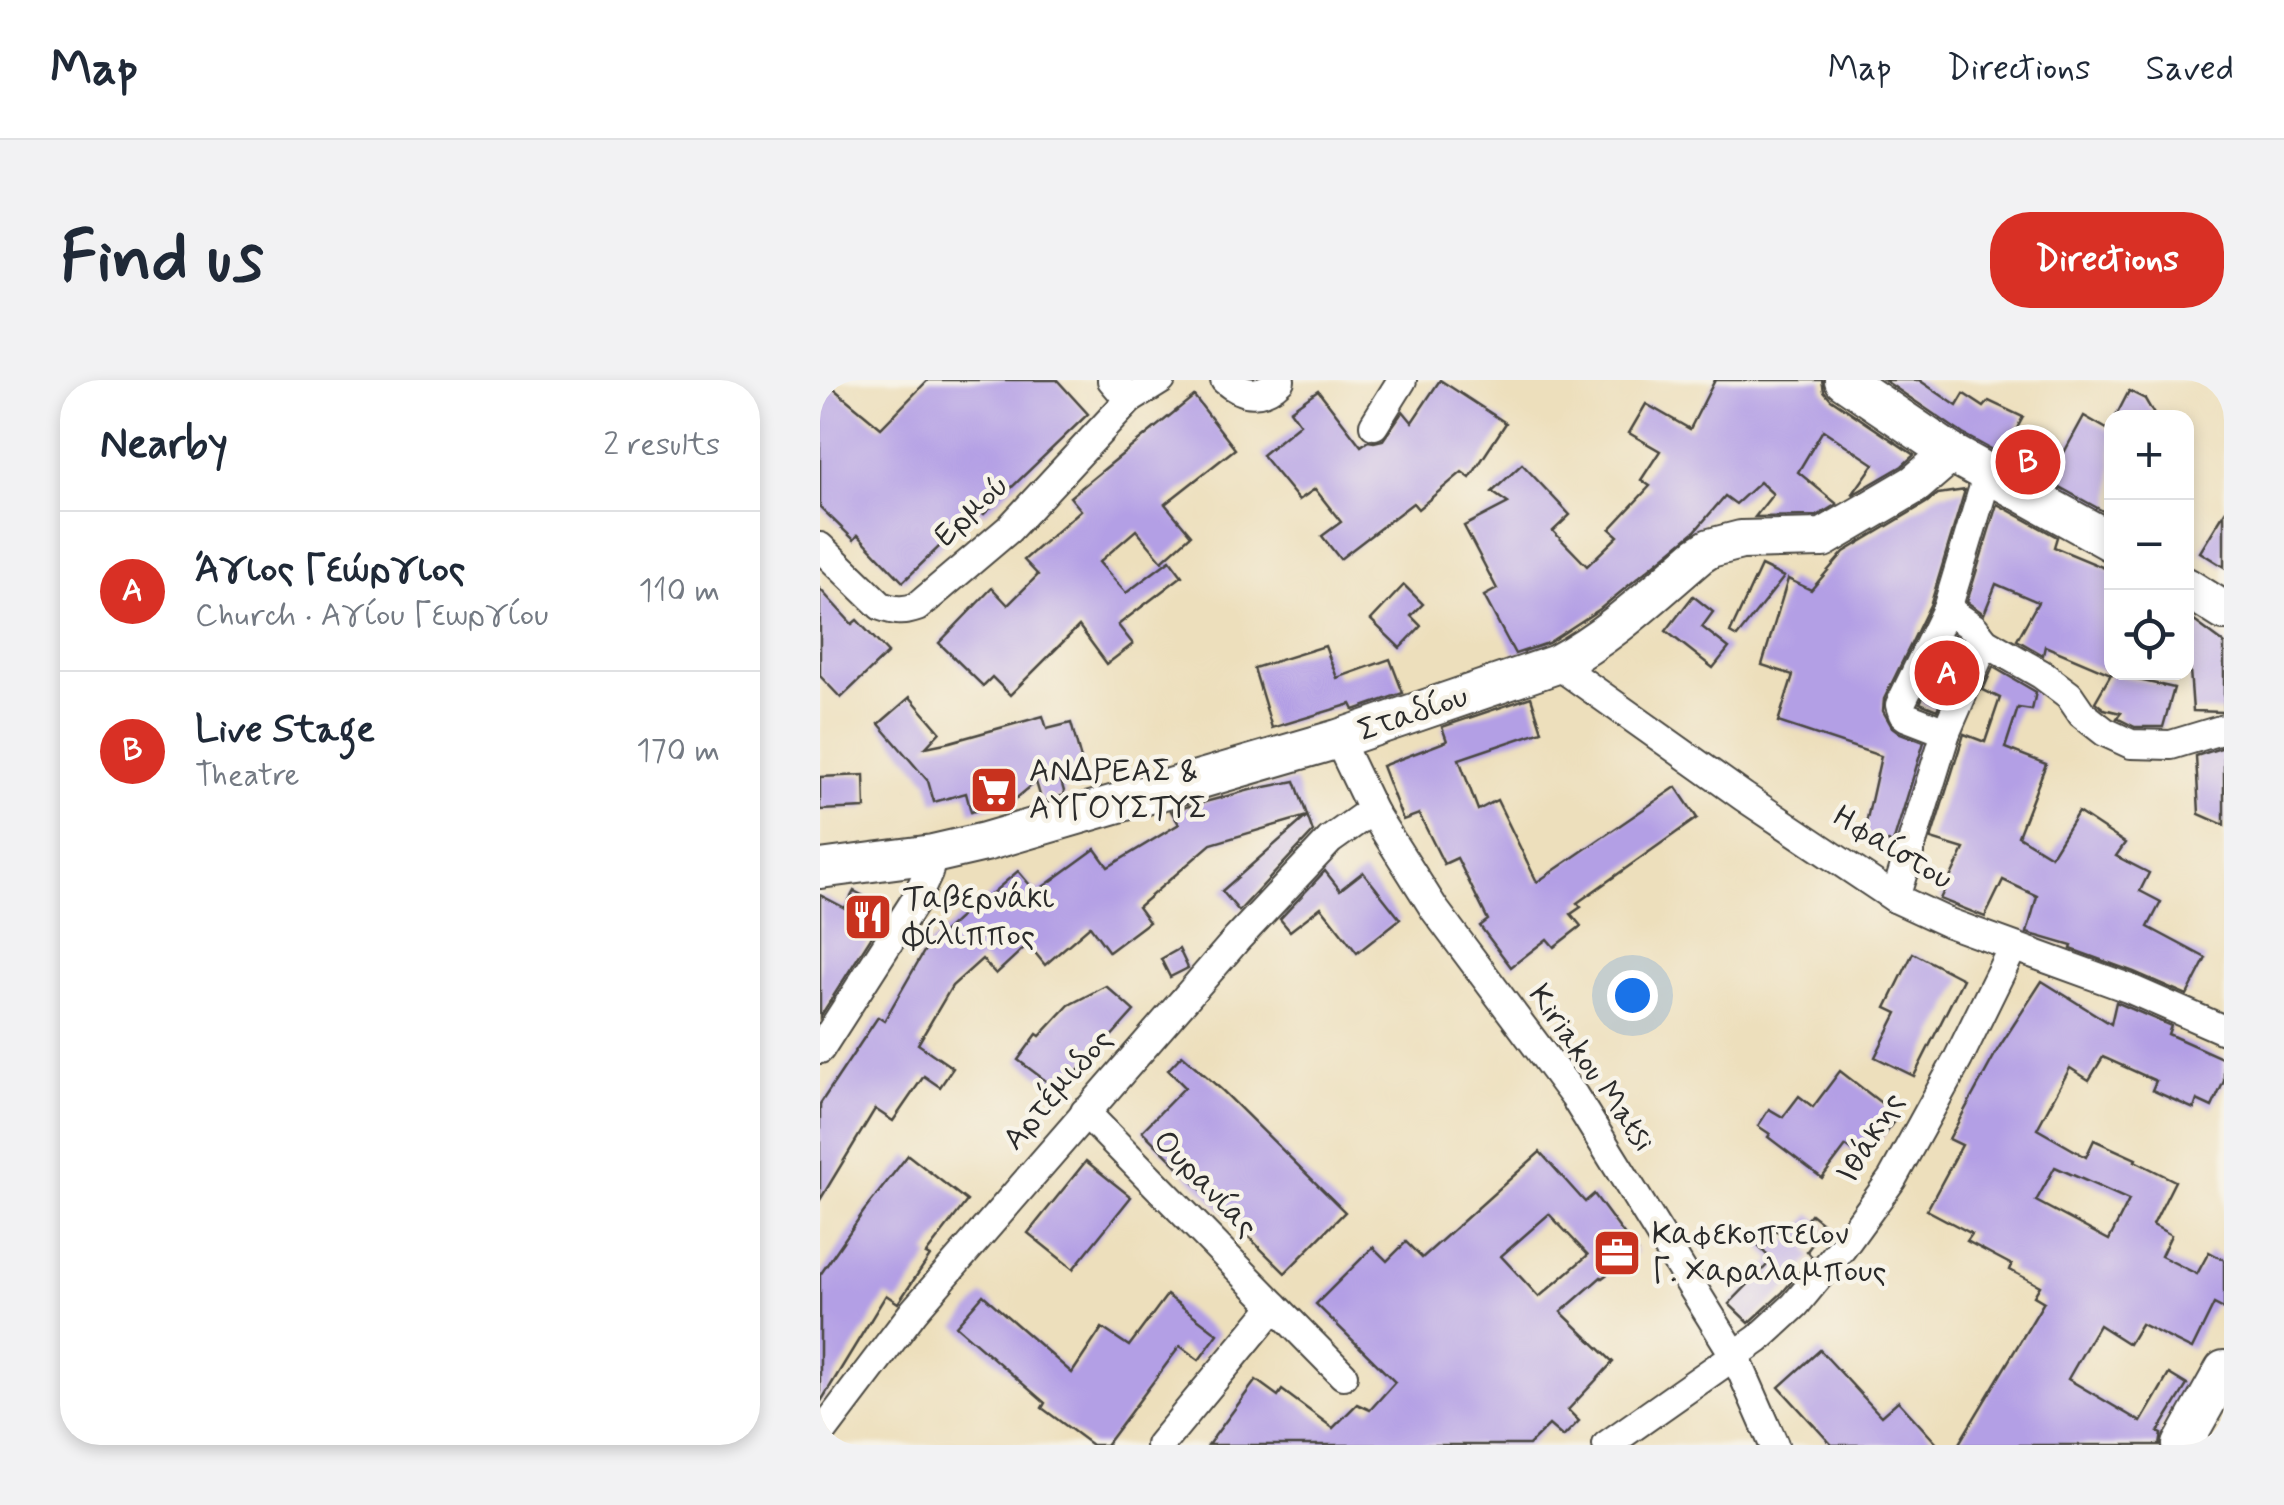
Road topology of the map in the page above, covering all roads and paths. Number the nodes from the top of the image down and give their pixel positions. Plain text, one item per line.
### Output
1 (1161, 380) edge
2 (1224, 380) edge
3 (1280, 380) edge
4 (1402, 380) edge
5 (1844, 380) edge
6 (1120, 390) edge
7 (1374, 426) dead end
8 (1951, 452) junction
9 (1988, 472) junction
10 (2104, 537) edge
11 (820, 546) edge
12 (2191, 590) edge
13 (1947, 609) junction
14 (2224, 611) edge
15 (1985, 642) junction
16 (1556, 664) junction
17 (2224, 729) edge
18 (1946, 732) junction
19 (1338, 740) junction
20 (1372, 812) junction
21 (933, 854) junction
22 (820, 869) edge
23 (1895, 898) junction
24 (2013, 947) junction
25 (2224, 1030) edge
26 (820, 1050) edge
27 (1085, 1112) junction
28 (1275, 1306) junction
29 (1735, 1356) junction
30 (2224, 1370) edge
31 (1343, 1375) dead end
32 (820, 1435) edge
33 (1160, 1445) edge
34 (1608, 1445) edge
35 (1774, 1445) edge
36 (2182, 1445) edge

1 - 6 street, Ερμού
2 - 3 street
4 - 7 street
5 - 8 main road
6 - 11 street, Ερμού
8 - 9 main road
8 - 16 main road, Σταδίου
9 - 10 main road
9 - 13 street
12 - 14 main road
13 - 15 street
13 - 18 street
15 - 17 street
15 - 18 street
16 - 19 main road, Σταδίου
16 - 23 street, Ηφαίστου
18 - 23 street
19 - 20 street, Kiriakou Matsi
19 - 21 main road, Σταδίου
20 - 27 street, Αρτέμιδος
20 - 29 street, Kiriakou Matsi
21 - 22 main road, Σταδίου
21 - 26 street
23 - 24 street, Ηφαίστου
24 - 25 street, Ηφαίστου
24 - 29 street, Ιθάκης
27 - 28 street, Ουρανίας
27 - 32 street, Αρτέμιδος
28 - 31 street, Ουρανίας
28 - 33 street
29 - 34 street, Ιθάκης
29 - 35 street, Kiriakou Matsi
30 - 36 main road

